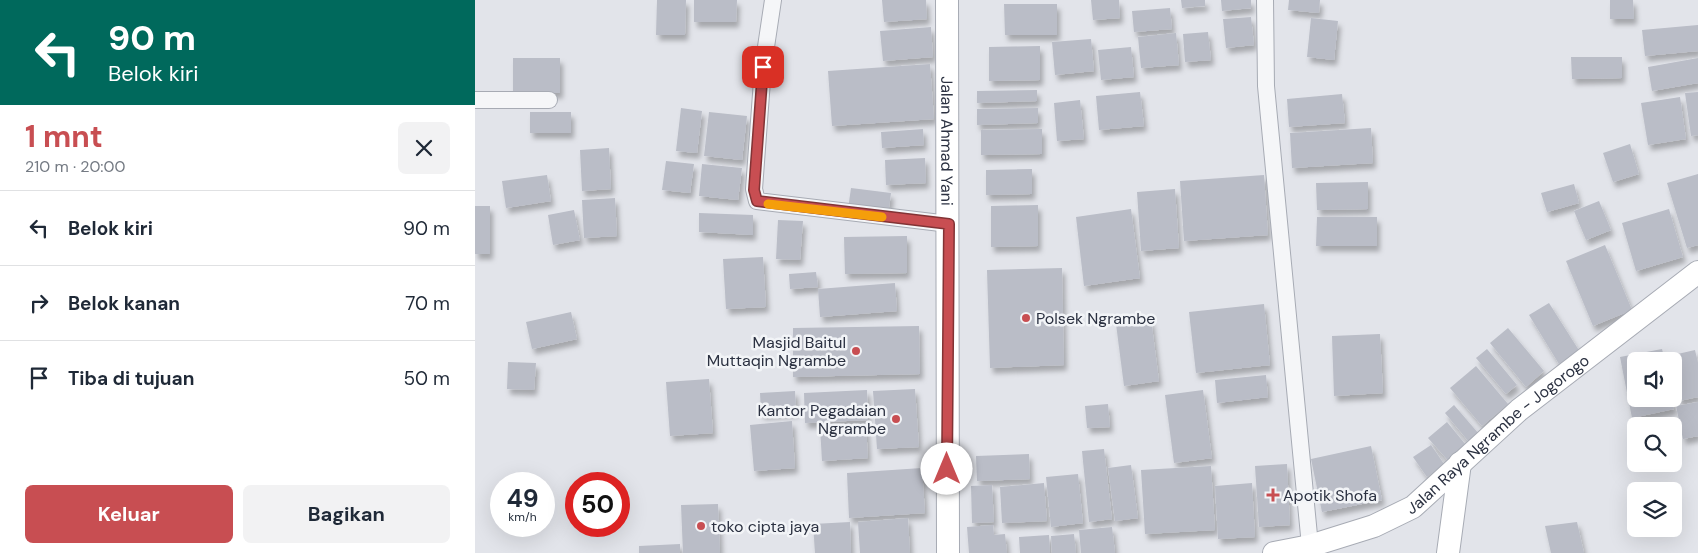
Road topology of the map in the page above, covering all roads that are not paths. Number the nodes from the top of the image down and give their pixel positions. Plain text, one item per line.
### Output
1 (773, 0) edge
2 (947, 0) edge
3 (1265, 0) edge
4 (475, 100) edge
5 (549, 100) dead end
6 (949, 224) junction
7 (1698, 272) edge
8 (1460, 463) junction
9 (1311, 546) junction
10 (948, 553) edge
11 (1274, 553) edge
12 (1449, 553) edge

1 - 6 street
2 - 6 main road, Jalan Ahmad Yani
3 - 9 street
4 - 5 street
6 - 10 main road, Jalan Ahmad Yani
7 - 8 main road, Jalan Raya Ngrambe - Jogorogo
8 - 9 main road, Jalan Raya Ngrambe - Jogorogo
8 - 12 main road
9 - 11 main road, Jalan Raya Ngrambe - Jogorogo

